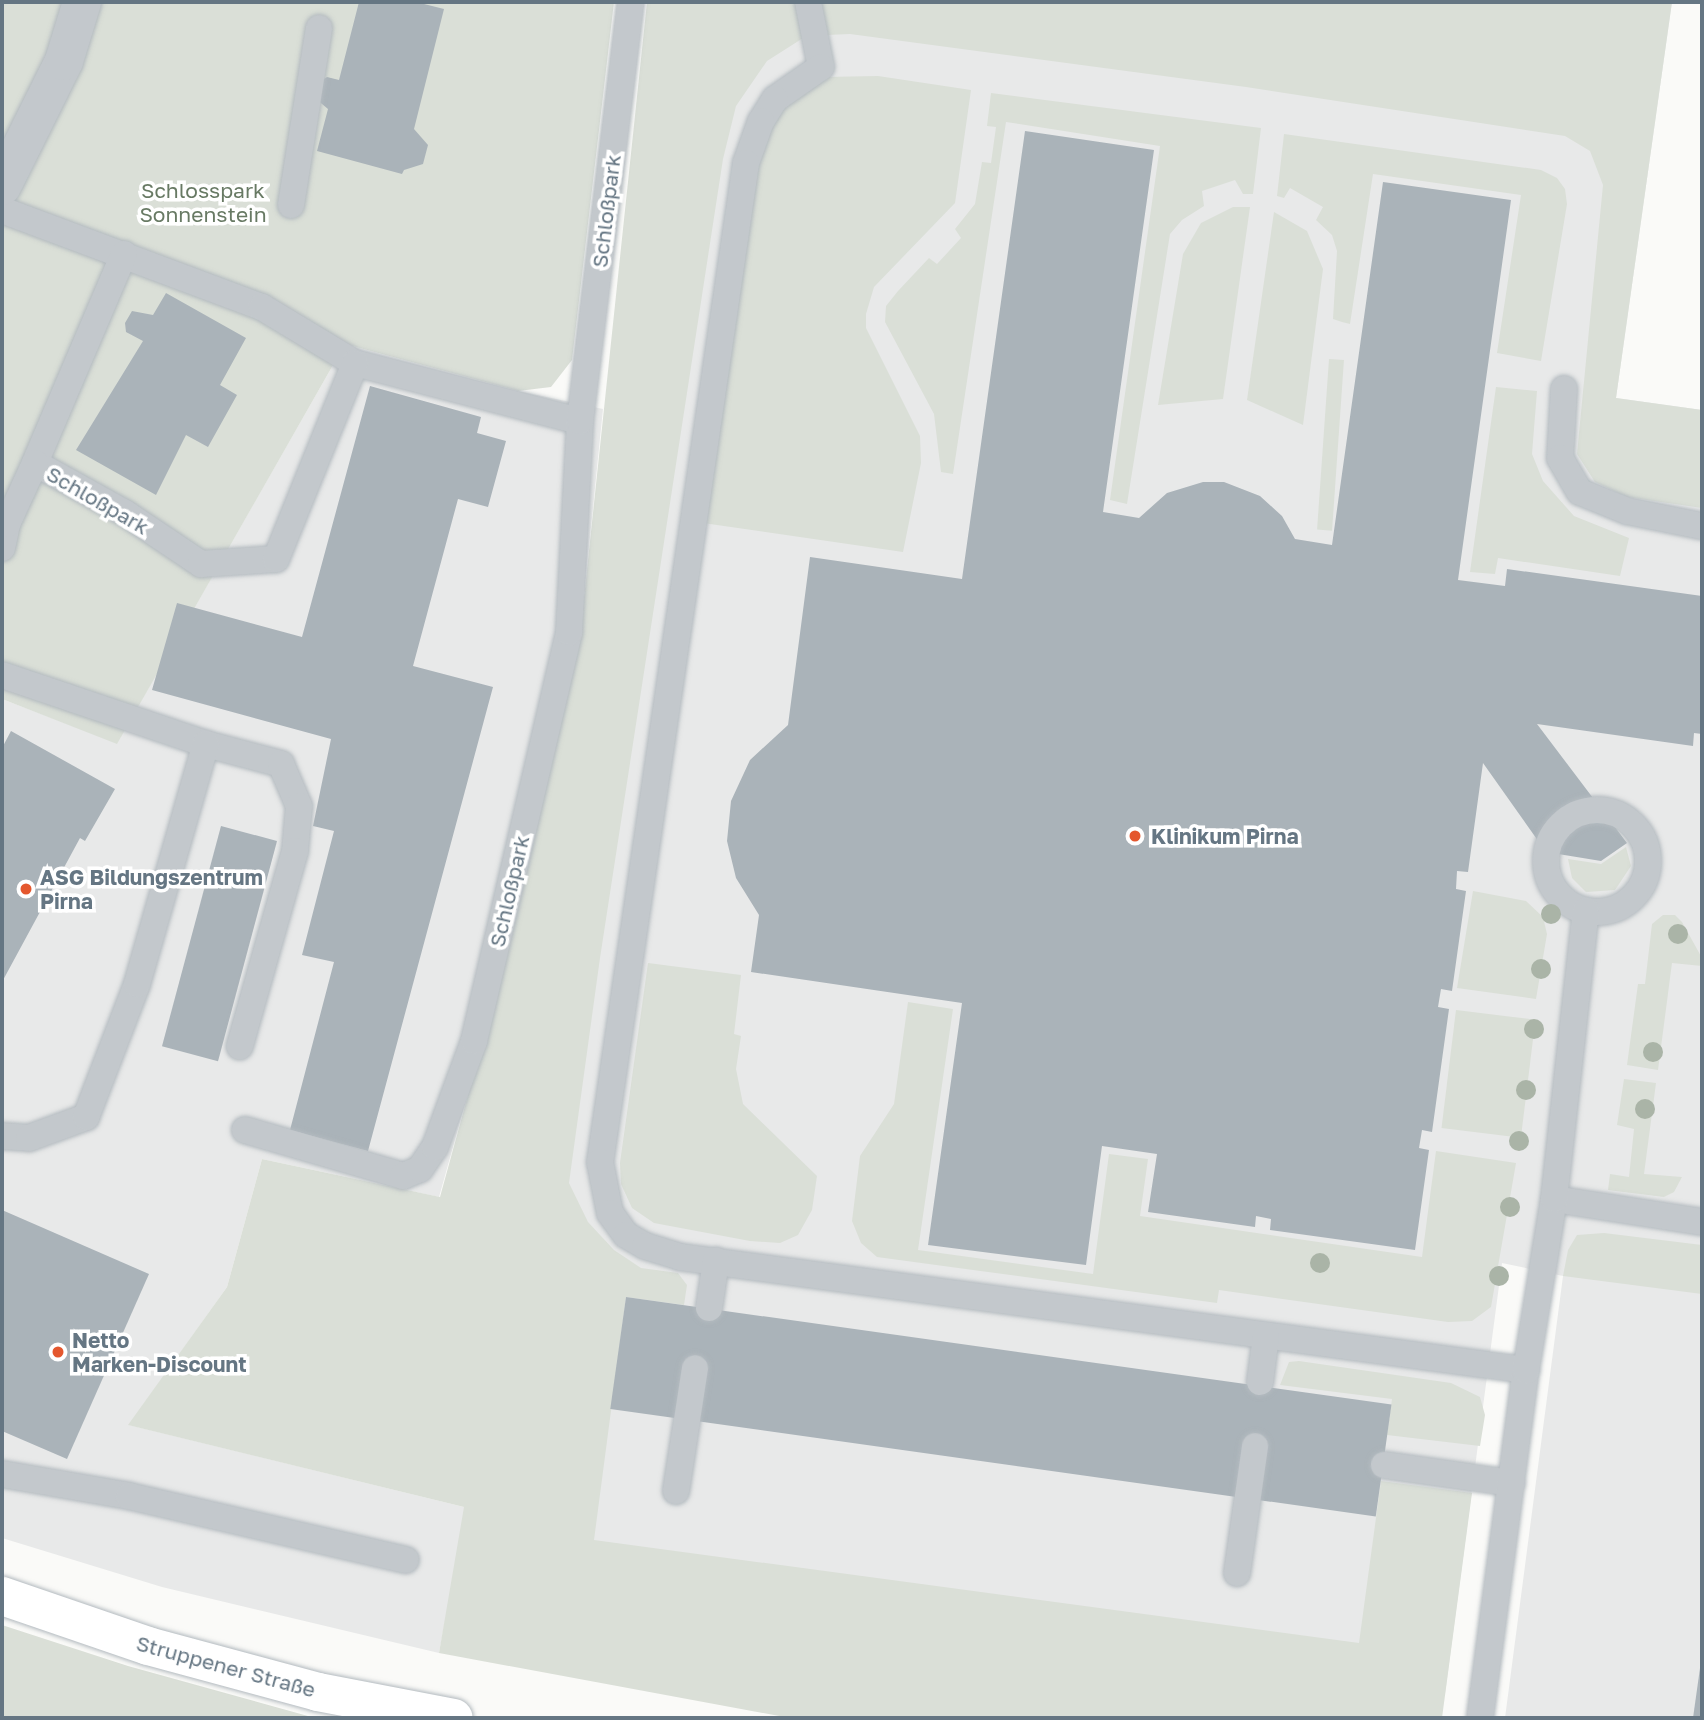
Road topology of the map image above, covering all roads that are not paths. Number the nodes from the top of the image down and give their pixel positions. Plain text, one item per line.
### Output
1 (82, 2) edge
2 (631, 2) edge
3 (808, 2) edge
4 (319, 28) dead end
5 (2, 186) edge
6 (291, 205) dead end
7 (2, 210) edge
8 (124, 254) junction
9 (355, 363) junction
10 (1564, 389) dead end
11 (580, 421) junction
12 (35, 463) junction
13 (1702, 526) edge
14 (2, 548) edge
15 (2, 675) edge
16 (206, 744) junction
17 (1586, 911) dead end
18 (240, 1046) dead end
19 (245, 1130) dead end
20 (2, 1136) edge
21 (1553, 1199) junction
22 (1702, 1222) edge
23 (716, 1261) junction
24 (709, 1308) dead end
25 (1266, 1336) junction
26 (695, 1368) dead end
27 (1525, 1370) junction
28 (1259, 1382) dead end
29 (1255, 1446) dead end
30 (1384, 1465) dead end
31 (2, 1474) edge
32 (1512, 1483) junction
33 (677, 1491) dead end
34 (407, 1560) dead end
35 (1237, 1573) dead end
36 (2, 1596) edge
37 (454, 1718) edge
38 (1480, 1718) edge

1 - 5 street
2 - 11 lane, Schloßpark
3 - 23 lane
4 - 6 lane
7 - 8 lane
8 - 9 lane
8 - 12 lane, Schloßpark
9 - 11 lane
9 - 12 lane, Schloßpark
10 - 13 lane
11 - 19 lane, Schloßpark
12 - 14 lane, Schloßpark
15 - 16 lane
16 - 18 lane
16 - 20 lane
17 - 21 lane
21 - 22 lane
21 - 27 lane
23 - 24 lane
23 - 25 lane
25 - 27 lane
25 - 28 lane
26 - 33 lane
27 - 32 lane
29 - 35 lane
30 - 32 lane
31 - 34 lane
32 - 38 lane
36 - 37 main road, Struppener Straße

